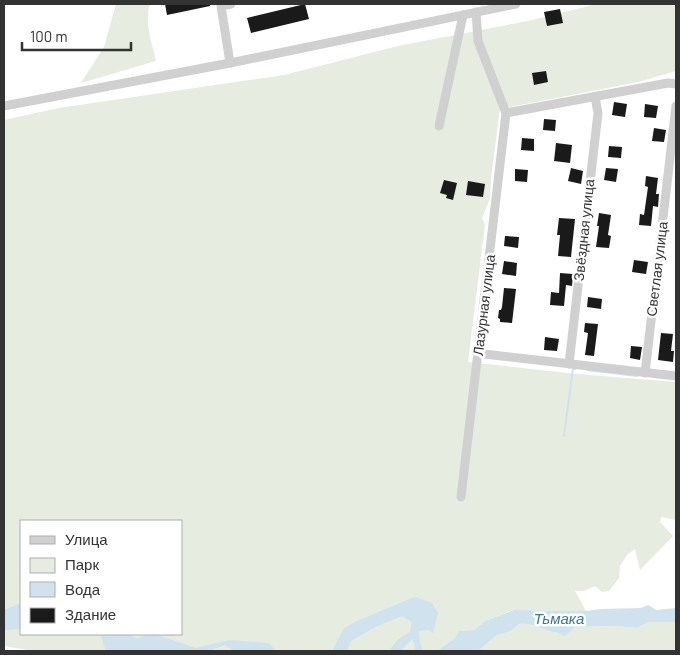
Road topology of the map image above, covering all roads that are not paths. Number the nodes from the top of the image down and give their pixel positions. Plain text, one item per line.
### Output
1 (231, 4) edge
2 (516, 4) edge
3 (476, 12) junction
4 (463, 15) junction
5 (230, 63) junction
6 (676, 84) edge
7 (595, 97) junction
8 (4, 106) edge
9 (676, 106) edge
10 (506, 113) junction
11 (439, 126) dead end
12 (479, 350) junction
13 (569, 364) junction
14 (645, 373) junction
15 (676, 376) edge
16 (462, 497) dead end

1 - 5 street
2 - 3 street
3 - 4 street
3 - 10 street
4 - 5 street
4 - 11 street
5 - 8 street
6 - 7 street
7 - 10 street
7 - 13 street, Звёздная улица
9 - 14 street, Светлая улица
10 - 12 street, Лазурная улица
12 - 13 street
12 - 16 street, Лазурная улица
13 - 14 street
14 - 15 street

